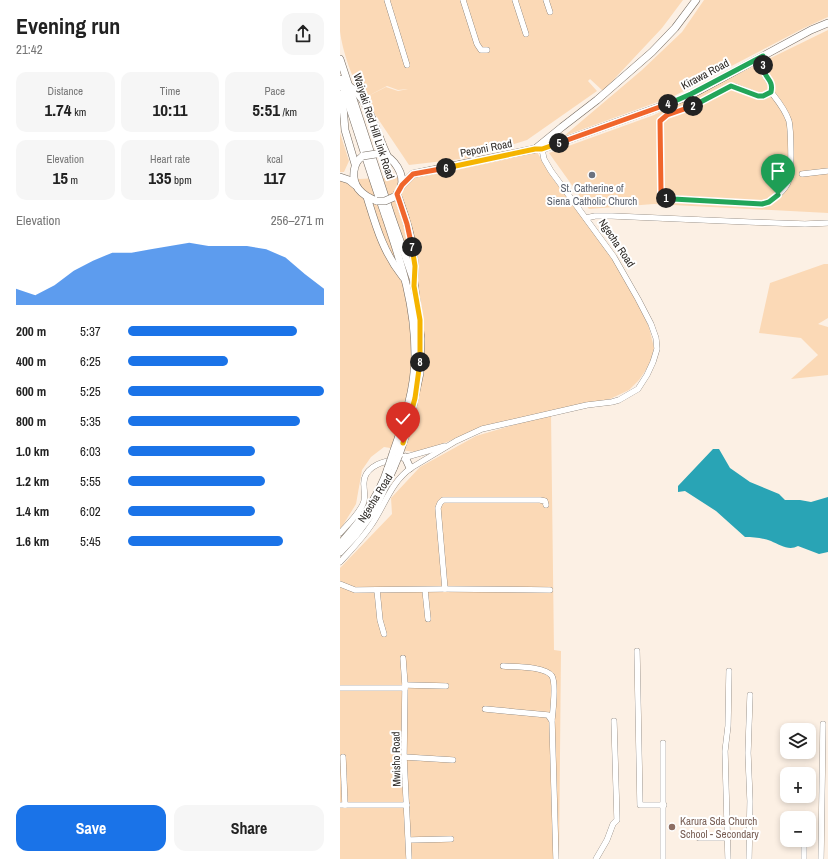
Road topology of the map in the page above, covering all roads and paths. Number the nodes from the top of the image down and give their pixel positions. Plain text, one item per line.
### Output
1 (387, 0) edge
2 (463, 0) edge
3 (515, 0) edge
4 (546, 0) edge
5 (696, 0) edge
6 (550, 12) dead end
7 (828, 23) edge
8 (526, 34) dead end
9 (487, 50) dead end
10 (763, 56) junction
11 (340, 59) edge
12 (407, 65) dead end
13 (340, 80) edge
14 (346, 86) junction
15 (771, 92) junction
16 (539, 149) junction
17 (387, 156) junction
18 (355, 167) junction
19 (398, 168) junction
20 (828, 171) edge
21 (417, 173) junction
22 (802, 174) dead end
23 (340, 177) edge
24 (402, 185) junction
25 (356, 186) junction
26 (395, 196) junction
27 (367, 197) junction
28 (586, 218) junction
29 (828, 223) edge
30 (406, 280) junction
31 (414, 281) junction
32 (456, 441) junction
33 (399, 455) junction
34 (410, 468) junction
35 (546, 505) dead end
36 (366, 518) junction
37 (340, 533) edge
38 (340, 544) edge
39 (340, 552) edge
40 (340, 562) edge
41 (340, 584) edge
42 (445, 589) junction
43 (377, 590) junction
44 (425, 590) junction
45 (550, 590) dead end
46 (428, 619) dead end
47 (384, 634) dead end
48 (637, 651) dead end
49 (403, 658) dead end
50 (503, 666) dead end
51 (728, 671) dead end
52 (446, 686) dead end
53 (405, 687) junction
54 (340, 688) edge
55 (750, 696) dead end
56 (485, 709) dead end
57 (552, 721) junction
58 (614, 721) dead end
59 (823, 724) dead end
60 (663, 743) dead end
61 (343, 757) dead end
62 (404, 757) junction
63 (453, 760) dead end
64 (407, 804) junction
65 (343, 805) edge
66 (664, 805) junction
67 (699, 838) dead end
68 (728, 838) junction
69 (451, 839) dead end
70 (409, 840) junction
71 (804, 847) edge
72 (409, 859) edge
73 (556, 859) edge
74 (596, 859) edge
75 (663, 859) edge
76 (728, 859) edge
77 (749, 859) edge
78 (804, 859) edge
79 (821, 859) edge

1 - 12 street
2 - 9 street
3 - 8 street
4 - 6 street
5 - 16 main road
7 - 10 main road, Kirawa Road
10 - 15 street
10 - 16 main road, Kirawa Road
11 - 14 main road, Waiyaki Red Hill Link Road
13 - 14 main road, Waiyaki Red Hill Link Road
14 - 17 main road
14 - 18 main road
14 - 30 main road, Waiyaki Red Hill Link Road
14 - 31 main road, Waiyaki Red Hill Link Road
15 - 15 street
16 - 21 main road, Peponi Road
16 - 28 street, Ngecha Road
17 - 18 main road, bridge
17 - 19 main road
18 - 23 main road
18 - 25 main road
19 - 21 main road, Peponi Road
19 - 24 main road
20 - 22 street
21 - 24 main road, Peponi Road
23 - 25 main road
24 - 26 main road
25 - 27 main road
26 - 27 main road, bridge
26 - 31 main road
27 - 30 main road
28 - 29 street
28 - 32 street, Ngecha Road
30 - 33 main road, Waiyaki Red Hill Link Road
31 - 33 main road, Waiyaki Red Hill Link Road
32 - 33 street, Ngecha Road
32 - 34 street, Ngecha Road
33 - 34 main road
33 - 36 main road, bridge
33 - 37 street, Ngecha Road
34 - 40 street, Ngecha Road
35 - 42 street
36 - 38 main road
36 - 39 main road
41 - 43 street
42 - 44 street
42 - 45 street
43 - 44 street
43 - 47 street
44 - 46 street
48 - 66 street
49 - 53 street, Mwisho Road
50 - 57 street
51 - 68 street
52 - 53 street
53 - 54 street
53 - 62 street, Mwisho Road
55 - 77 street
56 - 57 street
57 - 73 street
58 - 74 street
59 - 79 street
60 - 66 street
61 - 65 street
62 - 63 street
62 - 64 street, Mwisho Road
64 - 65 street
64 - 70 street, Mwisho Road
66 - 75 street
67 - 68 street
68 - 76 street
69 - 70 street
70 - 72 street, Mwisho Road
71 - 78 street

